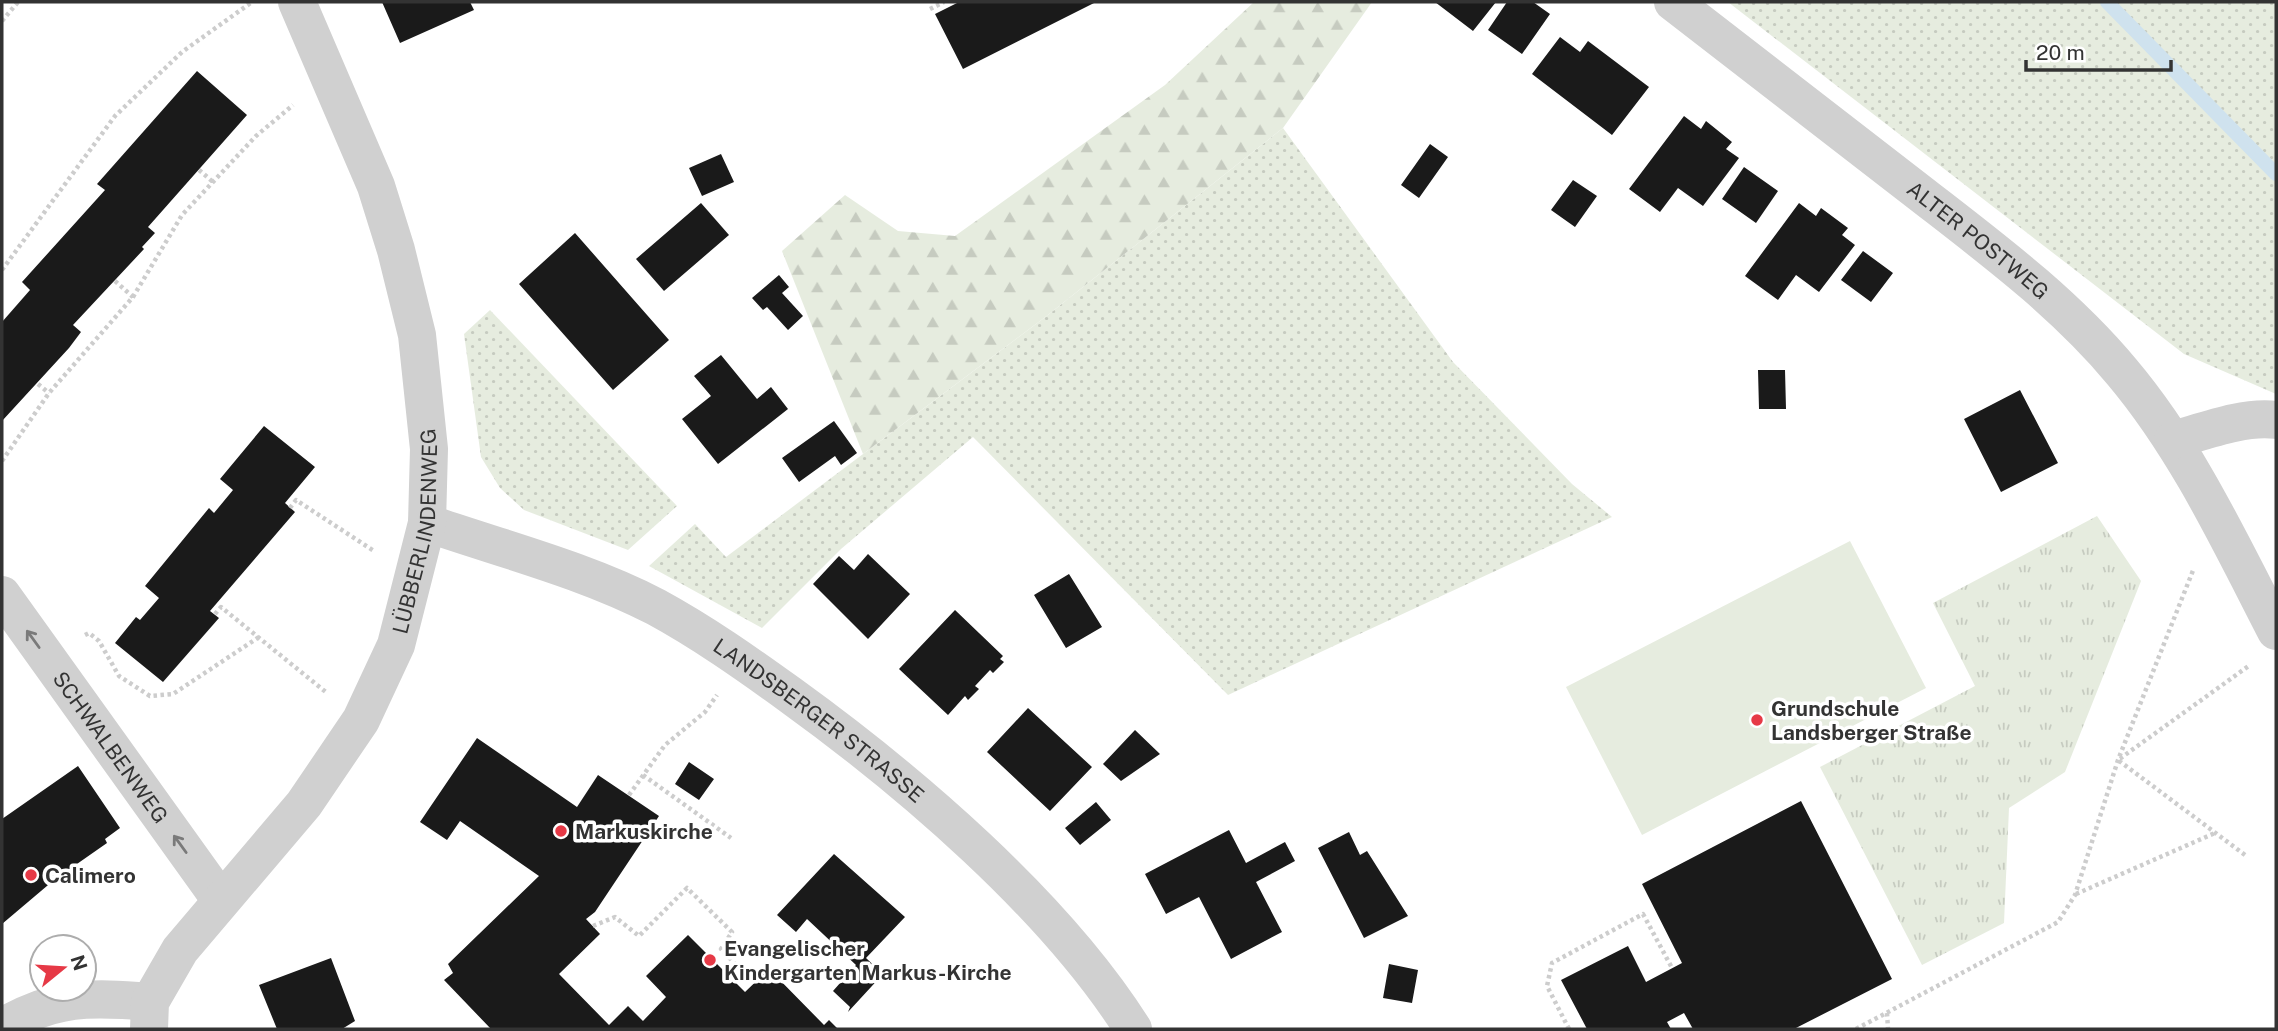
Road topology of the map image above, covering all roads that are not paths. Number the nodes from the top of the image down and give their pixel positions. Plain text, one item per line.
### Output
1 (297, 2) edge
2 (1673, 2) edge
3 (2276, 420) edge
4 (2174, 440) junction
5 (427, 523) junction
6 (2, 595) edge
7 (2276, 631) edge
8 (220, 899) junction
9 (149, 1016) edge
10 (2, 1027) edge
11 (1133, 1029) edge

1 - 5 street, LÜBBERLINDENWEG
2 - 4 street, ALTER POSTWEG
3 - 4 street
4 - 7 street, ALTER POSTWEG
5 - 8 street, LÜBBERLINDENWEG
5 - 11 street, LANDSBERGER STRASSE
8 -> 6 street, SCHWALBENWEG
8 - 9 street, LÜBBERLINDENWEG
9 - 10 street

